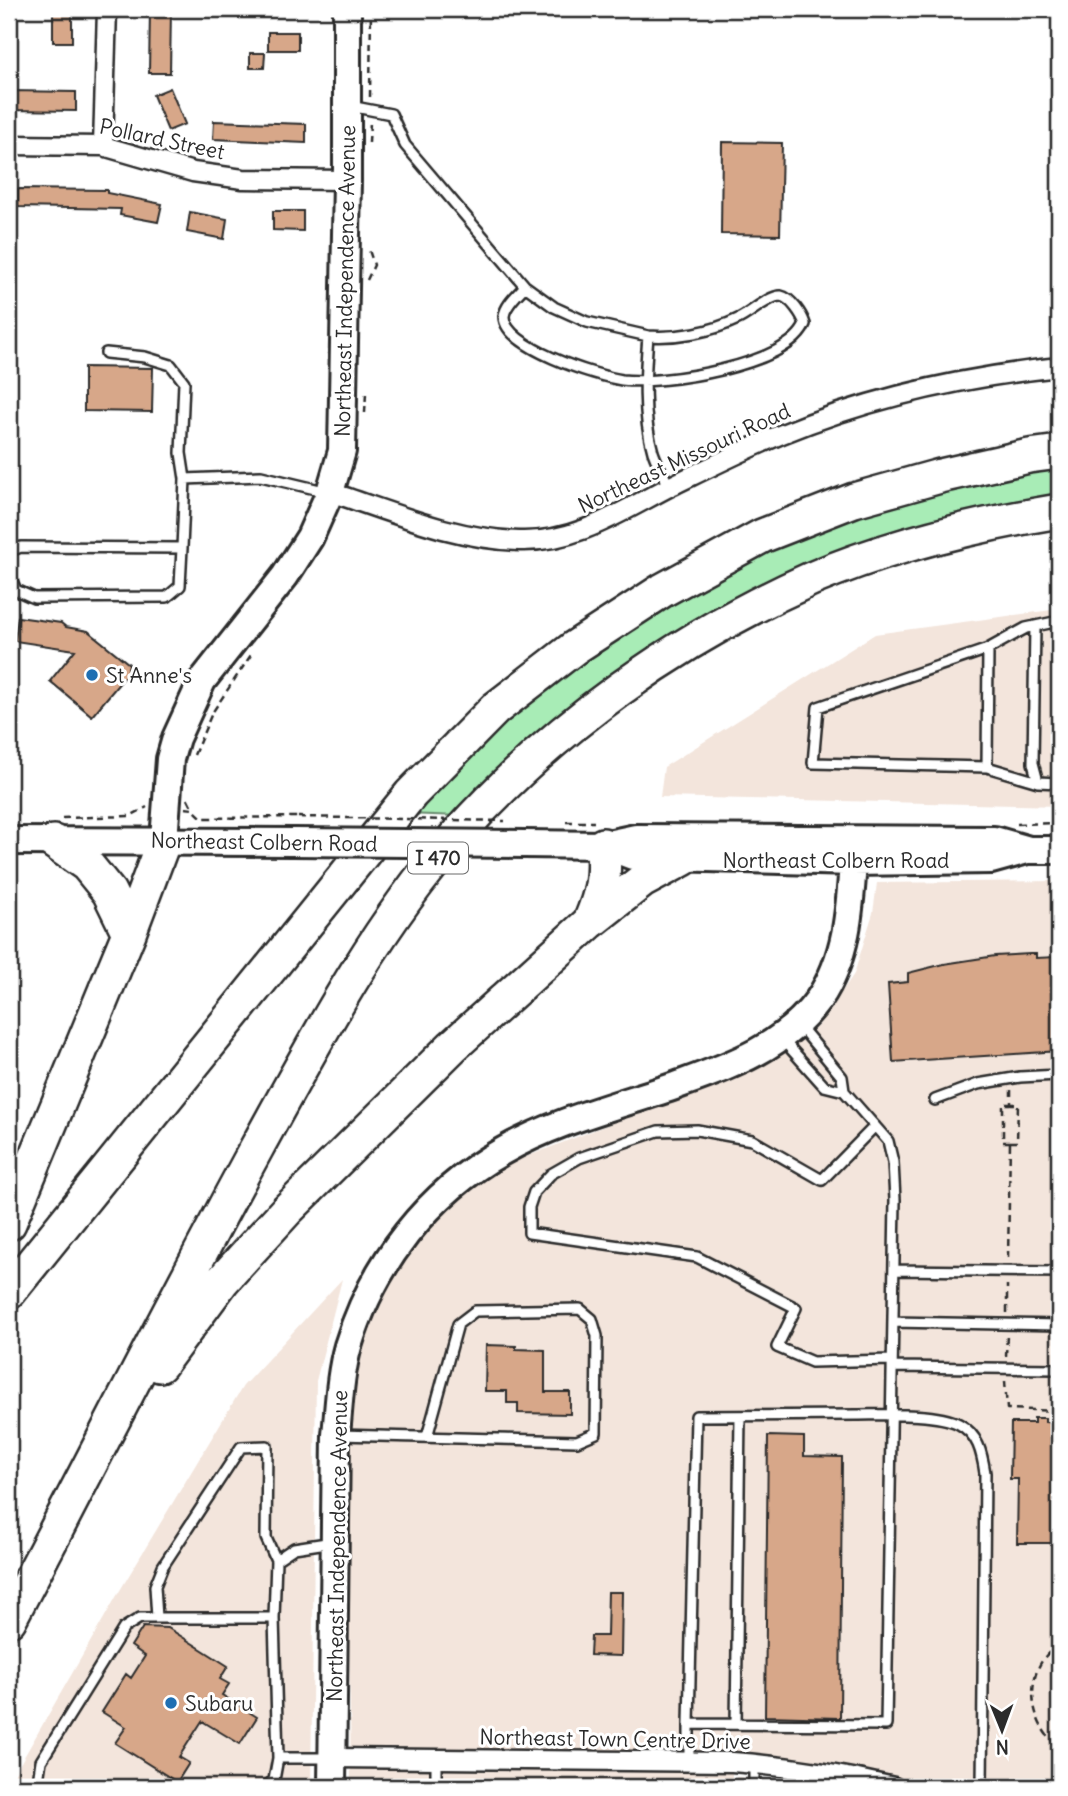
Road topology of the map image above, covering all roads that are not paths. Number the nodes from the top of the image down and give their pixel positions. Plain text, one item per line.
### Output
1 (107, 9) edge
2 (347, 9) edge
3 (348, 106) junction
4 (9, 145) edge
5 (103, 146) junction
6 (347, 180) junction
7 (525, 286) junction
8 (648, 336) junction
9 (106, 353) dead end
10 (1059, 367) edge
11 (645, 380) junction
12 (1059, 452) edge
13 (185, 479) junction
14 (670, 487) junction
15 (330, 492) junction
16 (1059, 511) edge
17 (182, 548) junction
18 (1059, 621) edge
19 (1035, 626) junction
20 (988, 649) junction
21 (987, 766) junction
22 (1038, 782) junction
23 (1059, 783) edge
24 (164, 840) junction
25 (9, 841) edge
26 (54, 842) junction
27 (603, 845) junction
28 (1029, 849) junction
29 (1059, 850) edge
30 (683, 859) junction
31 (853, 862) junction
32 (590, 922) junction
33 (129, 933) junction
34 (789, 1031) junction
35 (1059, 1075) edge
36 (844, 1091) junction
37 (936, 1100) dead end
38 (875, 1126) junction
39 (9, 1223) edge
40 (894, 1270) junction
41 (1059, 1272) edge
42 (9, 1292) edge
43 (893, 1322) junction
44 (1059, 1325) edge
45 (892, 1364) junction
46 (1059, 1369) edge
47 (891, 1415) junction
48 (740, 1416) junction
49 (336, 1435) junction
50 (427, 1437) junction
51 (78, 1490) junction
52 (335, 1542) junction
53 (276, 1560) junction
54 (157, 1618) junction
55 (274, 1618) junction
56 (9, 1620) edge
57 (689, 1724) junction
58 (736, 1724) junction
59 (278, 1758) junction
60 (333, 1758) junction
61 (436, 1759) junction
62 (689, 1762) junction
63 (754, 1764) junction
64 (44, 1787) edge
65 (266, 1787) edge
66 (332, 1787) edge
67 (436, 1787) edge
68 (754, 1787) edge
69 (894, 1787) edge
70 (982, 1787) edge

1 - 5 street
2 - 3 street, Northeast Independence Avenue
3 - 6 street, Northeast Independence Avenue
3 - 7 lane
4 - 5 street, Pollard Street
5 - 6 street, Pollard Street
6 - 15 street, Northeast Independence Avenue
7 - 8 lane
7 - 11 lane
8 - 11 lane
8 - 11 lane
9 - 13 lane
10 - 14 street, Northeast Missouri Road
11 - 14 lane
12 - 42 highway, I 470
13 - 15 lane
13 - 17 lane
14 - 15 street, Northeast Missouri Road
15 - 24 street, Northeast Independence Avenue
16 - 51 highway, I 470
17 - 17 lane
18 - 19 lane
19 - 20 lane
19 - 22 lane
20 - 21 lane
20 - 21 lane
21 - 22 lane
22 - 23 lane
24 - 26 street, Northeast Colbern Road
24 - 27 street, Northeast Colbern Road, bridge
24 - 33 highway
25 - 26 street, Northeast Colbern Road
26 - 33 highway
27 - 28 street, Northeast Colbern Road
27 - 30 street, Northeast Colbern Road
27 - 32 highway
28 - 29 street, Northeast Colbern Road
28 - 31 street, Northeast Colbern Road
30 - 31 street, Northeast Colbern Road
30 - 32 highway
31 - 34 street, Northeast Independence Avenue
32 - 51 highway
33 - 39 highway
34 - 36 lane
34 - 36 lane
34 - 49 street, Northeast Independence Avenue
35 - 37 lane
36 - 38 lane
38 - 40 lane
38 - 45 lane
40 - 41 lane
40 - 43 lane
43 - 44 lane
43 - 45 lane
45 - 46 lane
45 - 47 lane
47 - 48 lane
47 - 58 lane
47 - 70 lane
48 - 57 lane
48 - 58 lane
49 - 50 lane
49 - 52 street, Northeast Independence Avenue
50 - 50 lane
51 - 56 highway, I 470
52 - 53 lane
52 - 60 street, Northeast Independence Avenue
53 - 54 lane
53 - 55 lane
54 - 55 lane
54 - 64 lane
55 - 59 lane
57 - 58 lane
57 - 62 lane
59 - 60 lane
59 - 65 lane
60 - 61 street, Northeast Town Centre Drive
60 - 66 street, Northeast Independence Avenue
61 - 62 street, Northeast Town Centre Drive
61 - 67 lane
62 - 63 street, Northeast Town Centre Drive
63 - 68 lane
63 - 69 street, Northeast Town Centre Drive

